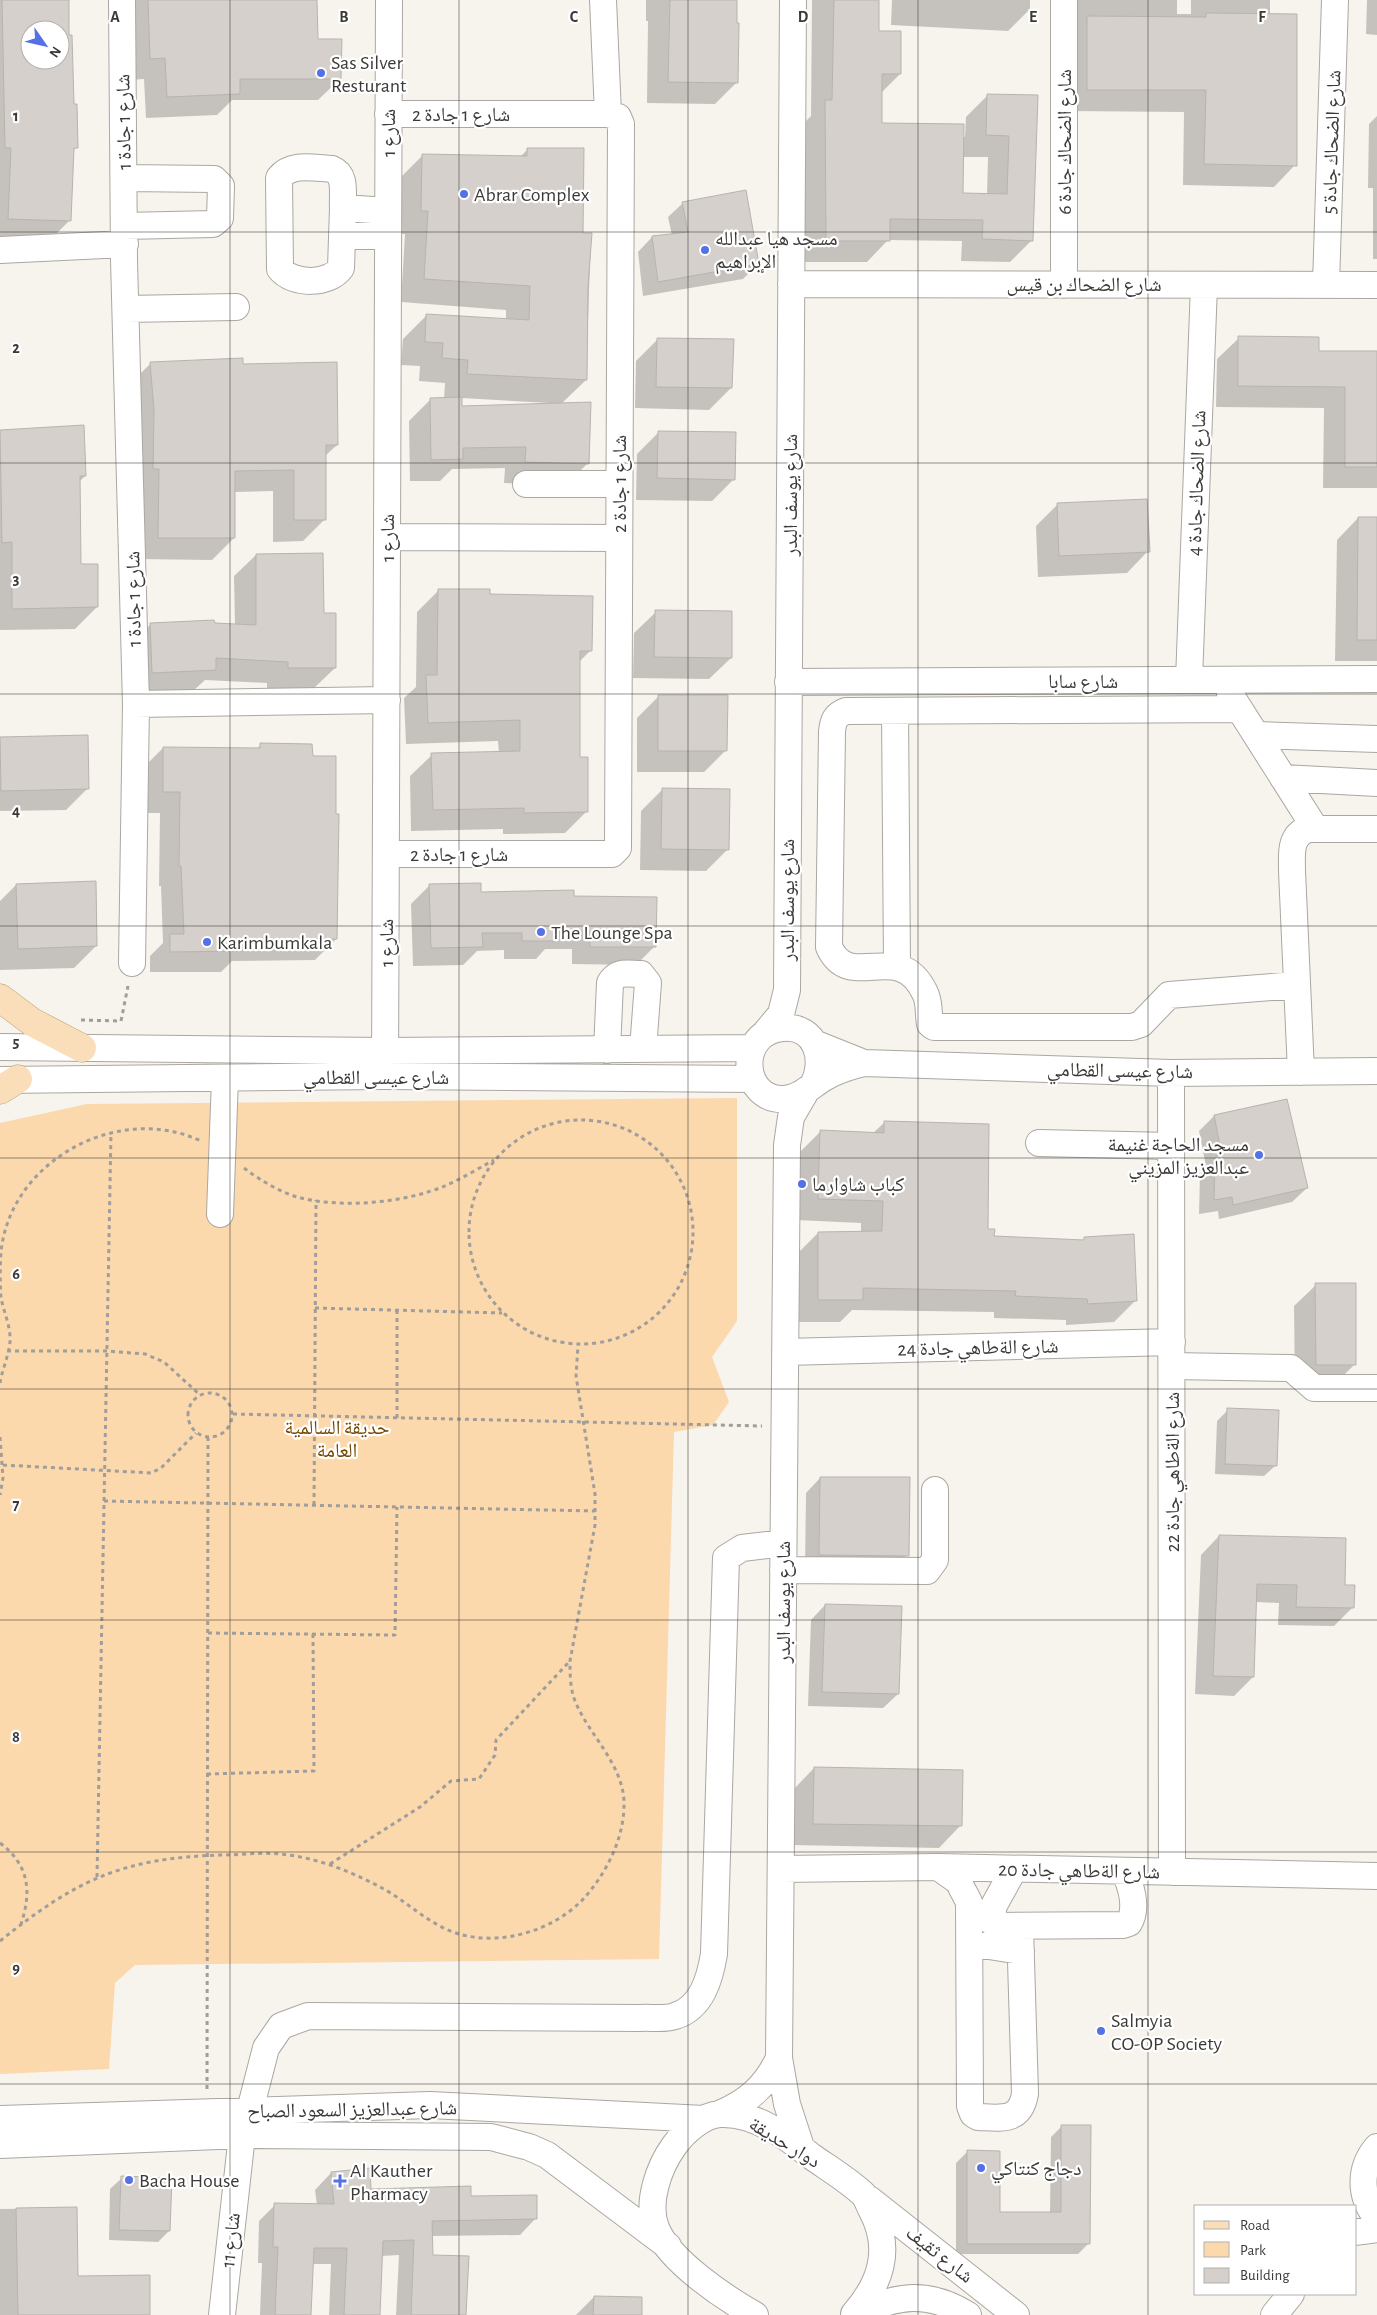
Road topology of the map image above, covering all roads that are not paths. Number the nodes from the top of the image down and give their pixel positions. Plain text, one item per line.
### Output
1 (122, 0) edge
2 (389, 0) edge
3 (604, 0) edge
4 (793, 0) edge
5 (1064, 0) edge
6 (1335, 0) edge
7 (388, 114) junction
8 (608, 114) junction
9 (124, 178) junction
10 (343, 208) junction
11 (388, 224) junction
12 (125, 235) junction
13 (342, 236) junction
14 (0, 250) edge
15 (791, 284) junction
16 (1064, 284) junction
17 (1204, 285) junction
18 (1326, 285) junction
19 (1377, 285) edge
20 (236, 307) dead end
21 (126, 309) junction
22 (526, 484) dead end
23 (619, 484) junction
24 (387, 537) junction
25 (619, 538) junction
26 (1189, 680) junction
27 (1221, 680) junction
28 (1377, 680) edge
29 (788, 682) junction
30 (387, 700) junction
31 (136, 704) junction
32 (1239, 709) junction
33 (895, 711) junction
34 (1256, 735) junction
35 (1377, 739) edge
36 (1284, 778) junction
37 (1377, 783) edge
38 (1315, 828) junction
39 (1377, 829) edge
40 (386, 854) junction
41 (132, 963) road end
42 (897, 966) junction
43 (1297, 985) junction
44 (786, 990) junction
45 (0, 998) edge
46 (810, 1039) junction
47 (759, 1040) junction
48 (0, 1047) edge
49 (82, 1048) junction
50 (643, 1049) junction
51 (608, 1050) junction
52 (864, 1062) junction
53 (385, 1064) junction
54 (1377, 1071) edge
55 (1302, 1072) junction
56 (1171, 1073) junction
57 (225, 1078) junction
58 (6, 1083) edge
59 (756, 1085) junction
60 (809, 1089) junction
61 (1039, 1143) dead end
62 (787, 1145) junction
63 (1171, 1146) junction
64 (220, 1214) dead end
65 (785, 1352) junction
66 (1172, 1354) junction
67 (1377, 1388) edge
68 (935, 1490) dead end
69 (783, 1544) junction
70 (783, 1570) junction
71 (938, 1867) junction
72 (781, 1869) junction
73 (1014, 1869) junction
74 (1124, 1871) junction
75 (1172, 1872) junction
76 (1377, 1876) edge
77 (1021, 1939) junction
78 (970, 1946) junction
79 (779, 2058) junction
80 (250, 2110) junction
81 (711, 2117) junction
82 (0, 2119) edge
83 (242, 2135) junction
84 (0, 2145) edge
85 (801, 2147) junction
86 (1376, 2147) edge
87 (864, 2195) junction
88 (1356, 2196) edge
89 (1377, 2218) edge
90 (1377, 2228) edge
91 (1357, 2232) edge
92 (668, 2246) junction
93 (1290, 2295) edge
94 (750, 2313) edge
95 (222, 2315) edge
96 (854, 2315) edge
97 (968, 2315) edge
98 (1016, 2315) edge
99 (1274, 2315) edge

1 - 9 street, شارع 1 جادة 1
2 - 7 street, شارع 1
3 - 8 street
4 - 15 street, شارع يوسف البدر
5 - 16 street, شارع الضحاك جادة 6
6 - 18 street, شارع الضحاك جادة 5
7 - 8 street, شارع 1 جادة 2
7 - 11 street, شارع 1
8 - 23 street, شارع 1 جادة 2
9 - 12 street, شارع 1 جادة 1
9 - 12 street
10 - 11 street
10 - 13 street
10 - 13 street
11 - 13 street
11 - 24 street, شارع 1
12 - 14 street
12 - 21 street, شارع 1 جادة 1
15 - 16 street, شارع الضحاك بن قيس
15 - 29 street, شارع يوسف البدر
16 - 17 street, شارع الضحاك بن قيس
17 - 18 street, شارع الضحاك بن قيس
17 - 26 street, شارع الضحاك جادة 4
18 - 19 street, شارع الضحاك بن قيس
20 - 21 street
21 - 31 street, شارع 1 جادة 1
22 - 23 street
23 - 25 street, شارع 1 جادة 2
24 - 25 street
24 - 30 street, شارع 1
25 - 40 street, شارع 1 جادة 2
26 - 27 street, شارع سابا
26 - 29 street, شارع سابا
27 - 28 street, شارع سابا
27 - 32 street
29 - 44 street, شارع يوسف البدر
30 - 31 street
30 - 40 street, شارع 1
31 - 41 street, شارع 1 جادة 1
32 - 33 street
32 - 34 street
33 - 42 street
33 - 42 street
34 - 35 street
34 - 36 street
36 - 37 street
36 - 38 street
38 - 39 street
38 - 43 street
40 - 53 street, شارع 1
42 - 43 street
43 - 55 street
44 - 46 street, شارع يوسف البدر
44 - 47 street, شارع يوسف البدر
45 - 49 main road
46 - 47 street
46 - 52 street, شارع عيسى القطامي
46 - 60 street
47 - 50 street, شارع عيسى القطامي
47 - 59 street
48 - 49 street, شارع عيسى القطامي
49 - 53 street, شارع عيسى القطامي
50 - 51 street, شارع عيسى القطامي
50 - 51 street
51 - 53 street, شارع عيسى القطامي
52 - 56 street, شارع عيسى القطامي
52 - 60 street, شارع عيسى القطامي
53 - 57 street, شارع عيسى القطامي
53 - 59 street, شارع عيسى القطامي
54 - 55 street, شارع عيسى القطامي
55 - 56 street, شارع عيسى القطامي
56 - 63 street, شارع الةطاهي جادة 22
57 - 58 street, شارع عيسى القطامي
57 - 64 street
59 - 60 street
59 - 62 street, شارع يوسف البدر
60 - 62 street, شارع يوسف البدر
61 - 63 street
62 - 65 street, شارع يوسف البدر
63 - 66 street, شارع الةطاهي جادة 22
65 - 66 street, شارع الةطاهي جادة 24
65 - 69 street, شارع يوسف البدر
66 - 67 street, شارع الةطاهي جادة 24
66 - 75 street, شارع الةطاهي جادة 22
68 - 70 street
69 - 70 street, شارع يوسف البدر
69 - 80 street
70 - 72 street, شارع يوسف البدر
71 - 72 street, شارع الةطاهي جادة 20
71 - 73 street, شارع الةطاهي جادة 20
71 - 78 street
72 - 79 street, شارع يوسف البدر
73 - 74 street, شارع الةطاهي جادة 20
73 - 77 street
74 - 75 street, شارع الةطاهي جادة 20
74 - 77 street
75 - 76 street, شارع الةطاهي جادة 20
77 - 78 street
77 - 78 street
79 - 81 street
79 - 85 street, شارع يوسف البدر
80 - 81 street, شارع عبدالعزيز السعود الصباح
80 - 82 street, شارع عبدالعزيز السعود الصباح
81 - 85 street, دوار حديقة
81 - 92 street
83 - 84 street, شارع عبدالعزيز السعود الصباح
83 - 92 street, شارع عبدالعزيز السعود الصباح
83 - 95 street, شارع 11
85 - 87 street, دوار حديقة
86 - 88 street
87 - 96 street, دوار حديقة
87 - 98 street, شارع ثقيف
88 - 89 street
90 - 91 street
92 - 94 street
93 - 99 street
96 - 97 street, شارع ثقيف

